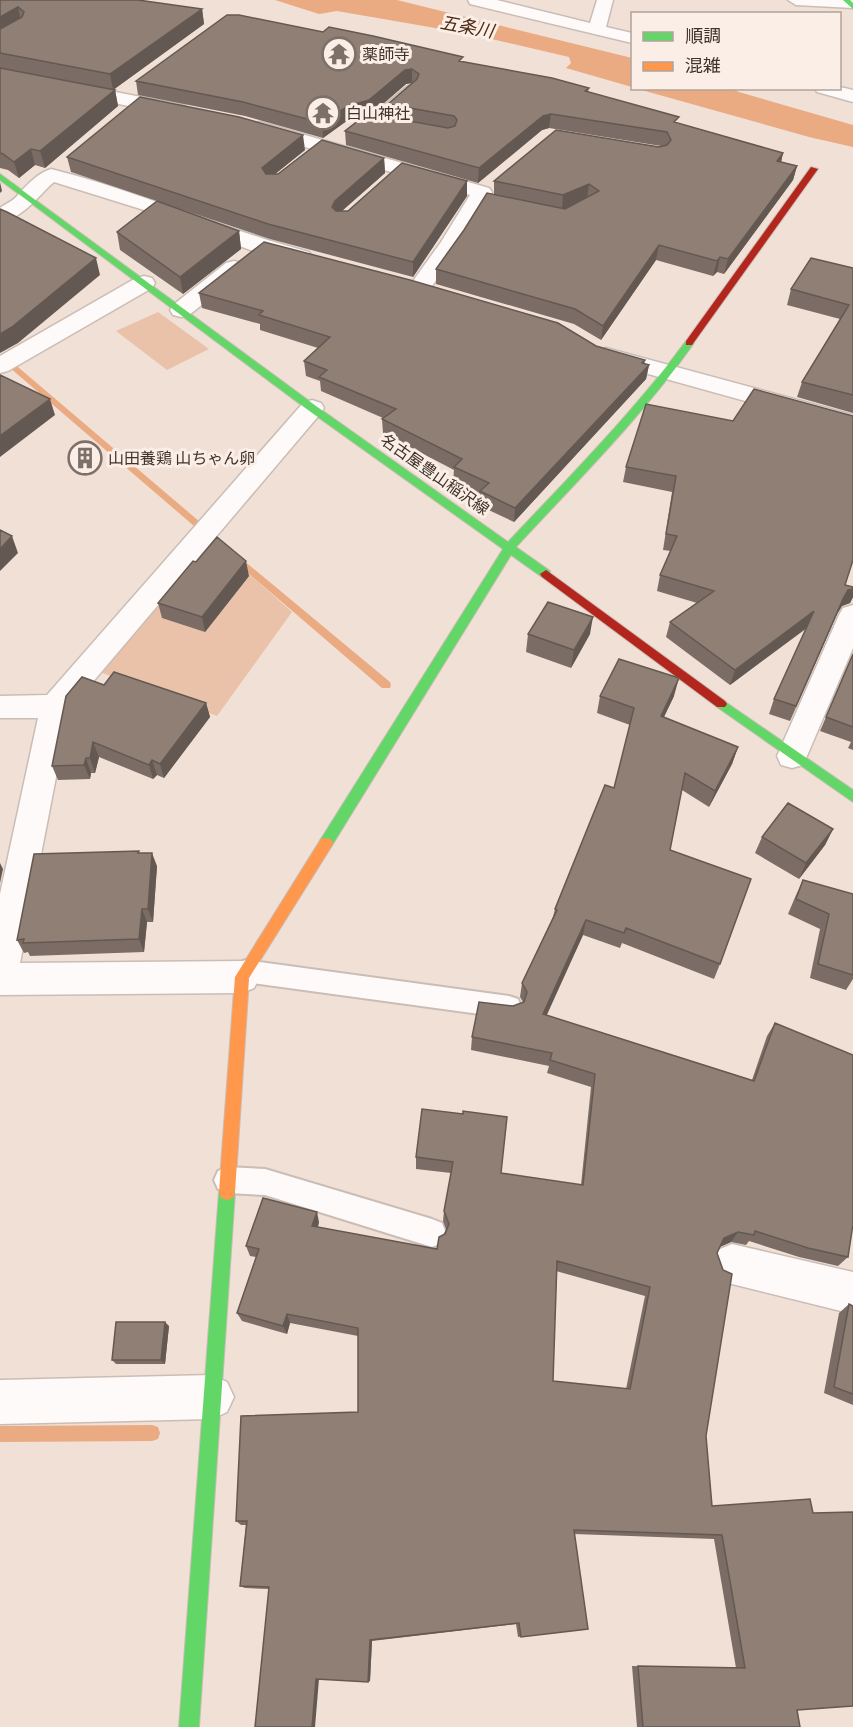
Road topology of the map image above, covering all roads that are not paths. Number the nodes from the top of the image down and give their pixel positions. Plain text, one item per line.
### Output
1 (476, 0) edge
2 (605, 0) edge
3 (796, 0) edge
4 (849, 4) edge
5 (597, 29) junction
6 (631, 38) edge
7 (0, 75) edge
8 (411, 89) edge
9 (831, 90) edge
10 (853, 96) edge
11 (192, 113) edge
12 (244, 124) edge
13 (394, 126) edge
14 (345, 135) junction
15 (306, 158) edge
16 (69, 161) edge
17 (402, 168) junction
18 (813, 169) dead end
19 (51, 175) junction
20 (0, 176) edge
21 (499, 178) edge
22 (385, 183) edge
23 (29, 196) junction
24 (483, 197) junction
25 (0, 217) edge
26 (261, 246) junction
27 (317, 261) edge
28 (396, 282) edge
29 (144, 283) junction
30 (418, 288) junction
31 (441, 294) edge
32 (181, 310) junction
33 (584, 342) edge
34 (0, 366) edge
35 (668, 372) junction
36 (312, 408) junction
37 (853, 423) edge
38 (510, 547) junction
39 (853, 615) edge
40 (55, 706) junction
41 (0, 707) edge
42 (792, 756) junction
43 (853, 796) edge
44 (243, 974) junction
45 (0, 978) edge
46 (511, 1007) edge
47 (227, 1180) junction
48 (432, 1233) dead end
49 (732, 1264) dead end
50 (853, 1293) edge
51 (212, 1397) junction
52 (0, 1402) edge
53 (189, 1727) edge

1 - 5 street
2 - 5 street
3 - 4 street
5 - 6 street
7 - 11 street
8 - 14 lane
9 - 10 street
12 - 14 street
13 - 14 lane
14 - 15 lane
14 - 17 street
16 - 19 street
17 - 22 lane
17 - 24 street
18 - 35 street
19 - 23 street
19 - 26 street
20 - 23 street, 名古屋豊山稲沢線
21 - 24 street
23 - 25 street
23 - 29 street, 名古屋豊山稲沢線
24 - 30 street
26 - 27 street
26 - 32 street
28 - 30 street
29 - 32 street, 名古屋豊山稲沢線
29 - 34 street
30 - 31 street
32 - 36 street, 名古屋豊山稲沢線
33 - 35 street
35 - 37 street
35 - 38 street
36 - 38 street, 名古屋豊山稲沢線
36 - 40 street
38 - 42 street, 名古屋豊山稲沢線
38 - 44 street
39 - 42 street
40 - 41 street
40 - 45 street
42 - 43 street, 名古屋豊山稲沢線
44 - 45 street
44 - 46 lane
44 - 47 street
47 - 48 lane
47 - 51 street
49 - 50 street
51 - 52 street
51 - 53 street

